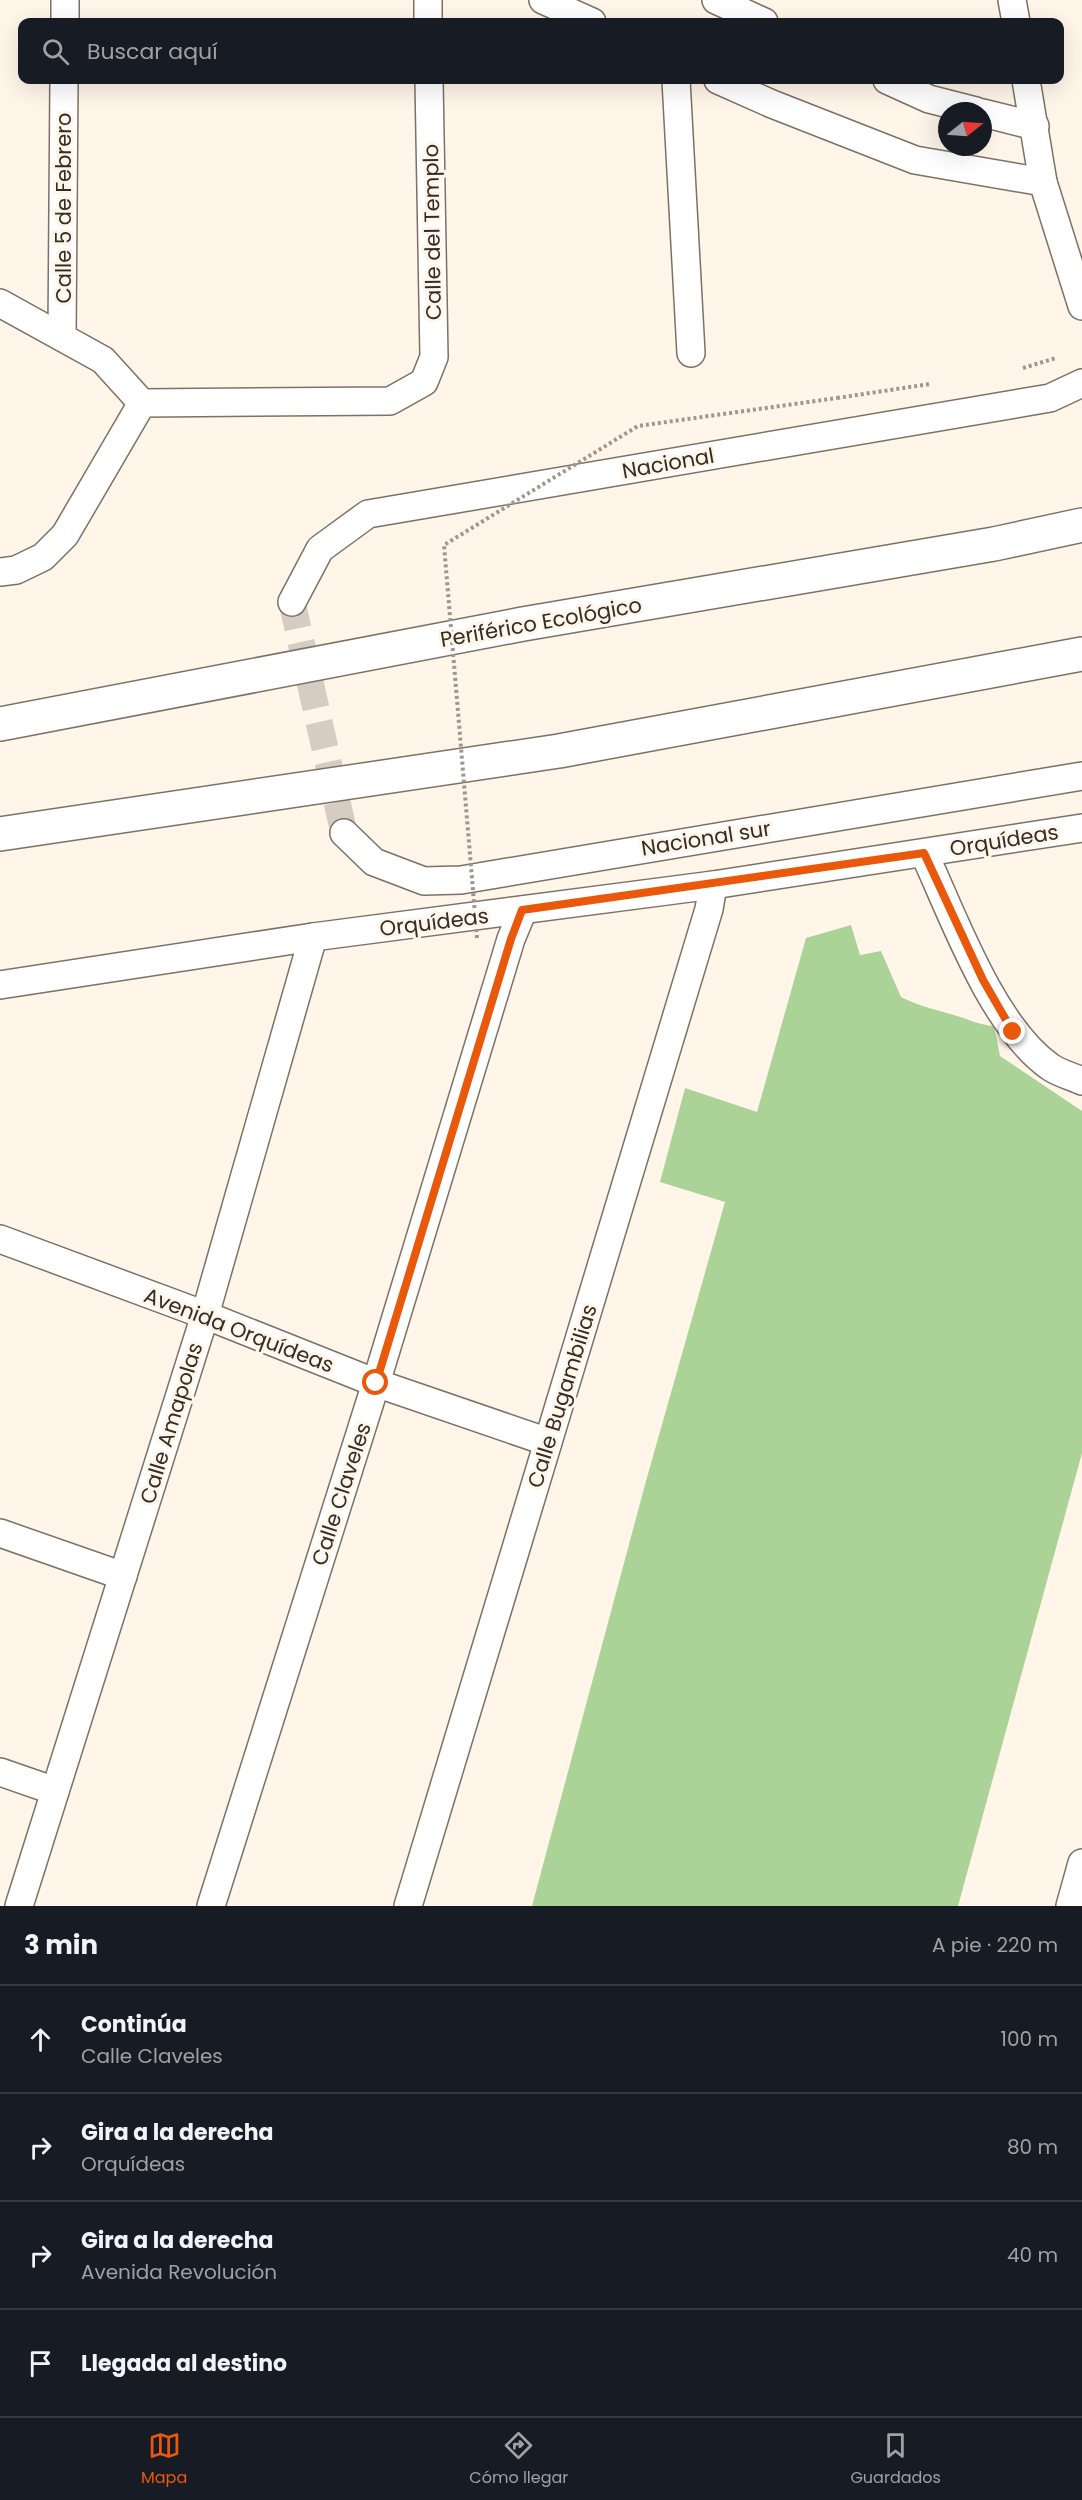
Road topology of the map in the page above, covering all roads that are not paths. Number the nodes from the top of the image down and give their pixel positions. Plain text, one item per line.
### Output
1 (65, 0) edge
2 (428, 0) edge
3 (543, 0) edge
4 (716, 0) edge
5 (1012, 0) edge
6 (64, 18) edge
7 (428, 18) edge
8 (583, 18) edge
9 (756, 18) edge
10 (1015, 18) edge
11 (64, 84) edge
12 (429, 84) edge
13 (676, 84) edge
14 (727, 84) edge
15 (896, 84) edge
16 (1027, 84) edge
17 (941, 102) edge
18 (992, 115) edge
19 (1035, 126) junction
20 (1043, 182) junction
21 (0, 303) edge
22 (1082, 306) edge
23 (62, 337) junction
24 (691, 352) dead end
25 (1082, 383) edge
26 (142, 403) junction
27 (1082, 517) edge
28 (1082, 525) edge
29 (994, 544) junction
30 (0, 572) edge
31 (292, 602) tunnel mouth
32 (1082, 654) edge
33 (0, 724) edge
34 (1082, 776) edge
35 (1082, 828) edge
36 (344, 833) tunnel mouth
37 (0, 834) edge
38 (924, 853) junction
39 (713, 885) junction
40 (522, 910) junction
41 (313, 937) junction
42 (0, 985) edge
43 (1082, 1081) edge
44 (0, 1239) edge
45 (205, 1315) junction
46 (376, 1383) junction
47 (548, 1442) junction
48 (0, 1533) edge
49 (123, 1576) junction
50 (0, 1772) edge
51 (55, 1791) junction
52 (1082, 1863) edge
53 (19, 1906) edge
54 (211, 1906) edge
55 (408, 1906) edge
56 (1070, 1906) edge

1 - 6 street
2 - 7 street
3 - 8 street
4 - 9 street
5 - 10 street
11 - 23 street, Calle 5 de Febrero
12 - 26 street, Calle del Templo
13 - 24 street
14 - 20 street
15 - 17 street
16 - 19 street
18 - 19 street
19 - 20 street
20 - 22 street
21 - 23 street
23 - 26 street
25 - 31 street, Nacional
26 - 30 street
27 - 29 highway
28 - 29 highway, Periférico Ecológico
29 - 33 highway, Periférico Ecológico
32 - 37 highway
34 - 36 street, Nacional sur
35 - 38 street, Orquídeas
38 - 39 street, Orquídeas
38 - 43 street
39 - 40 street, Orquídeas
39 - 47 street, Calle Bugambilias
40 - 41 street, Orquídeas
40 - 46 street, Calle Claveles
41 - 42 street, Orquídeas
41 - 45 street, Calle Amapolas
44 - 45 street, Avenida Orquídeas
45 - 46 street, Avenida Orquídeas
45 - 49 street, Calle Amapolas
46 - 47 street, Avenida Orquídeas
46 - 54 street, Calle Claveles
47 - 55 street, Calle Bugambilias
48 - 49 street
49 - 51 street, Calle Amapolas
50 - 51 street
51 - 53 street, Calle Amapolas
52 - 56 street

